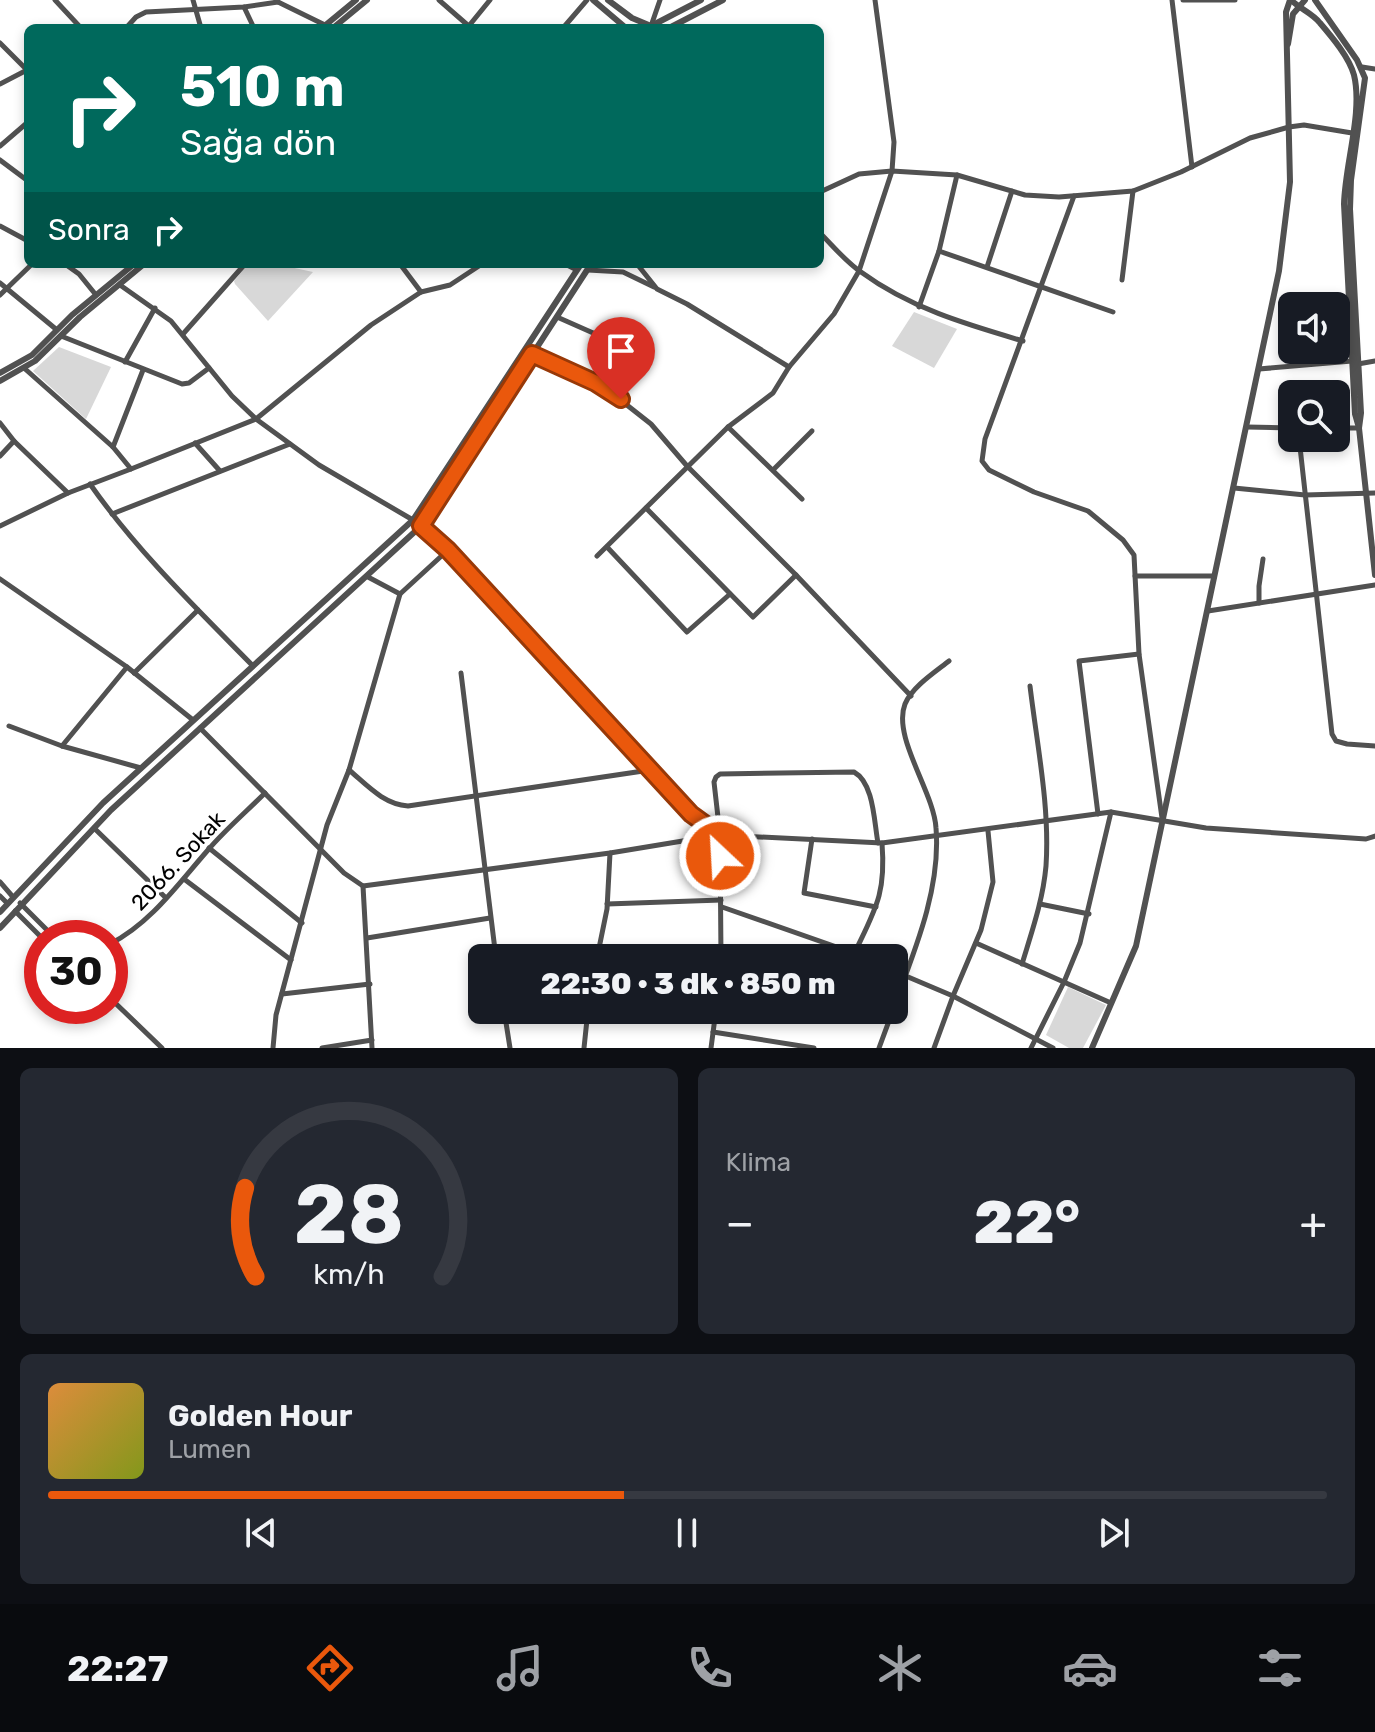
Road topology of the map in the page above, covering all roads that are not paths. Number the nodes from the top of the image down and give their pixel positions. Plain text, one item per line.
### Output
1 (55, 0) edge
2 (193, 0) edge
3 (224, 0) edge
4 (356, 0) edge
5 (367, 0) edge
6 (439, 0) edge
7 (490, 0) edge
8 (587, 0) edge
9 (593, 0) edge
10 (608, 0) edge
11 (660, 0) edge
12 (701, 0) edge
13 (723, 0) edge
14 (875, 0) edge
15 (1172, 0) edge
16 (1183, 0) edge
17 (1235, 0) edge
18 (1291, 0) edge
19 (1305, 0) edge
20 (1315, 0) edge
21 (277, 1) edge
22 (244, 7) junction
23 (1298, 7) junction
24 (224, 8) junction
25 (603, 8) junction
26 (196, 9) junction
27 (77, 24) edge
28 (130, 24) edge
29 (200, 24) edge
30 (252, 24) edge
31 (321, 24) edge
32 (330, 24) edge
33 (331, 24) edge
34 (466, 24) edge
35 (471, 24) edge
36 (566, 24) edge
37 (621, 24) edge
38 (644, 24) edge
39 (651, 24) edge
40 (656, 24) edge
41 (677, 24) edge
42 (0, 43) edge
43 (1288, 44) junction
44 (24, 67) edge
45 (1362, 67) junction
46 (1375, 69) edge
47 (24, 73) edge
48 (0, 84) edge
49 (24, 125) edge
50 (1289, 127) junction
51 (1352, 133) junction
52 (0, 146) edge
53 (0, 160) edge
54 (1192, 167) junction
55 (892, 171) junction
56 (957, 175) junction
57 (24, 178) edge
58 (824, 190) edge
59 (1012, 191) junction
60 (1133, 191) junction
61 (1074, 196) junction
62 (0, 226) edge
63 (824, 237) edge
64 (24, 239) edge
65 (939, 251) junction
66 (987, 267) junction
67 (28, 268) edge
68 (71, 268) edge
69 (131, 268) edge
70 (139, 268) edge
71 (241, 268) edge
72 (403, 268) edge
73 (476, 268) edge
74 (583, 268) edge
75 (583, 268) edge
76 (592, 268) edge
77 (640, 268) edge
78 (859, 271) junction
79 (1122, 280) dead end
80 (0, 283) edge
81 (117, 284) junction
82 (1042, 287) junction
83 (8, 288) junction
84 (657, 289) junction
85 (421, 292) junction
86 (0, 295) edge
87 (96, 295) junction
88 (919, 307) junction
89 (155, 308) junction
90 (1113, 312) dead end
91 (557, 317) junction
92 (59, 333) junction
93 (183, 334) junction
94 (609, 340) dead end
95 (1023, 341) junction
96 (532, 354) junction
97 (1375, 361) edge
98 (125, 362) junction
99 (1355, 362) junction
100 (789, 367) junction
101 (24, 368) junction
102 (209, 368) junction
103 (1259, 369) junction
104 (143, 370) junction
105 (0, 373) edge
106 (0, 381) edge
107 (256, 419) junction
108 (0, 423) edge
109 (728, 427) junction
110 (1247, 427) junction
111 (1278, 428) edge
112 (1350, 428) edge
113 (1359, 428) junction
114 (812, 431) dead end
115 (14, 441) junction
116 (195, 443) junction
117 (290, 444) junction
118 (113, 447) junction
119 (1300, 452) edge
120 (0, 456) edge
121 (687, 466) junction
122 (131, 469) junction
123 (773, 470) junction
124 (220, 471) junction
125 (90, 484) junction
126 (1234, 488) junction
127 (68, 493) junction
128 (1366, 493) junction
129 (1375, 493) edge
130 (1305, 495) junction
131 (802, 499) dead end
132 (646, 508) junction
133 (112, 514) junction
134 (413, 520) junction
135 (0, 526) edge
136 (421, 526) junction
137 (607, 547) junction
138 (448, 550) junction
139 (597, 556) dead end
140 (1263, 559) dead end
141 (796, 575) junction
142 (1375, 575) edge
143 (1135, 576) junction
144 (1216, 576) junction
145 (368, 577) junction
146 (0, 579) edge
147 (1375, 585) edge
148 (1318, 593) junction
149 (400, 594) junction
150 (730, 594) junction
151 (1259, 603) junction
152 (198, 610) junction
153 (1208, 611) junction
154 (1139, 654) junction
155 (949, 661) dead end
156 (253, 666) junction
157 (127, 667) junction
158 (134, 673) junction
159 (461, 673) dead end
160 (1030, 686) dead end
161 (911, 696) junction
162 (193, 720) junction
163 (9, 726) dead end
164 (200, 728) junction
165 (62, 746) junction
166 (1375, 746) edge
167 (142, 768) junction
168 (349, 770) junction
169 (650, 770) junction
170 (265, 793) junction
171 (477, 796) junction
172 (1111, 812) junction
173 (1098, 814) junction
174 (1046, 821) junction
175 (1162, 823) junction
176 (93, 827) junction
177 (988, 831) junction
178 (720, 835) junction
179 (936, 835) junction
180 (1375, 836) edge
181 (812, 839) junction
182 (880, 843) junction
183 (209, 848) junction
184 (323, 850) junction
185 (610, 853) junction
186 (484, 870) junction
187 (184, 879) junction
188 (0, 882) edge
189 (363, 886) junction
190 (0, 896) edge
191 (13, 897) junction
192 (166, 898) junction
193 (7, 903) junction
194 (20, 903) junction
195 (607, 904) junction
196 (722, 904) junction
197 (1040, 904) junction
198 (876, 907) junction
199 (14, 911) junction
200 (0, 912) edge
201 (1089, 914) junction
202 (490, 918) junction
203 (37, 920) edge
204 (24, 921) edge
205 (302, 923) junction
206 (0, 928) edge
207 (128, 935) edge
208 (367, 938) junction
209 (976, 943) junction
210 (494, 944) edge
211 (600, 944) edge
212 (721, 944) edge
213 (833, 944) edge
214 (859, 944) edge
215 (291, 960) junction
216 (1022, 964) junction
217 (908, 967) edge
218 (908, 977) edge
219 (1064, 982) junction
220 (370, 984) junction
221 (282, 994) junction
222 (953, 996) junction
223 (1111, 1003) junction
224 (128, 1015) edge
225 (506, 1024) edge
226 (587, 1024) edge
227 (714, 1024) edge
228 (887, 1024) edge
229 (713, 1032) junction
230 (1036, 1039) junction
231 (372, 1040) junction
232 (162, 1048) edge
233 (273, 1048) edge
234 (322, 1048) edge
235 (372, 1048) edge
236 (510, 1048) edge
237 (584, 1048) edge
238 (711, 1048) edge
239 (814, 1048) edge
240 (879, 1048) edge
241 (934, 1048) edge
242 (1031, 1048) edge
243 (1053, 1048) edge
244 (1092, 1048) edge

1 - 27 street
2 - 26 street
3 - 24 street
4 - 32 street
5 - 33 street
6 - 34 street
7 - 35 street
8 - 36 street
9 - 25 street
10 - 25 street
10 - 38 street
11 - 39 street
12 - 40 street
13 - 41 street
14 - 55 street
15 - 54 street
16 - 17 street
18 - 23 street
18 - 43 street
19 - 23 street
20 - 45 street
21 - 22 street
21 - 31 street
22 - 24 street
22 - 30 street
23 - 43 street
23 - 51 street
24 - 26 street
25 - 37 street
26 - 28 street
26 - 29 street
42 - 44 street
43 - 50 street
45 - 46 street
45 - 99 street
47 - 48 street
49 - 52 street
50 - 51 street
50 - 54 street
50 - 103 street
51 - 99 street
53 - 57 street
54 - 60 street
55 - 56 street
55 - 58 street
55 - 78 street
56 - 59 street
56 - 65 street
59 - 61 street
59 - 66 street
60 - 61 street
60 - 79 street
61 - 82 street
62 - 64 street
63 - 78 street
65 - 66 street
65 - 88 street
66 - 82 street
67 - 83 street
68 - 87 street
69 - 81 street
70 - 81 street
71 - 93 street
72 - 85 street
73 - 85 street
74 - 91 street
75 - 134 street
76 - 84 street
77 - 84 street
78 - 88 street
78 - 100 street
80 - 83 street
81 - 87 street
81 - 89 street
81 - 92 street
82 - 90 street
82 - 95 street
83 - 86 street
83 - 92 street
84 - 100 street
85 - 107 street
87 - 92 street
88 - 95 street
89 - 93 street
89 - 98 street
91 - 94 street
91 - 96 street
92 - 98 street
92 - 101 street
92 - 105 street
93 - 102 street
95 - 143 street
96 - 121 street
96 - 136 street
97 - 99 street
98 - 104 street
99 - 103 street
99 - 113 street
100 - 109 street
101 - 106 street
101 - 118 street
102 - 104 street
102 - 107 street
103 - 110 street
104 - 118 street
107 - 116 street
107 - 117 street
108 - 115 street
109 - 121 street
109 - 123 street
110 - 111 street
110 - 126 street
112 - 113 street
113 - 128 street
114 - 123 street
115 - 120 street
115 - 127 street
116 - 122 street
116 - 124 street
117 - 124 street
117 - 134 street
118 - 122 street
119 - 130 street
121 - 132 street
121 - 141 street
122 - 125 street
123 - 131 street
124 - 133 street
125 - 127 street
125 - 133 street
126 - 130 street
126 - 144 street
127 - 135 street
128 - 129 street
128 - 130 street
128 - 142 street
130 - 148 street
132 - 137 street
132 - 150 street
133 - 152 street
134 - 136 street
134 - 156 street
136 - 138 street
136 - 145 street
137 - 139 street
137 - 150 street
138 - 149 street
138 - 169 street
140 - 151 street
141 - 150 street
141 - 161 street
143 - 144 street
143 - 154 street
144 - 153 street
145 - 149 street
145 - 164 street
146 - 157 street
147 - 148 street
148 - 151 street
148 - 166 street
149 - 168 street
151 - 153 street
152 - 156 street
152 - 158 street
153 - 175 street
154 - 173 street
154 - 175 street
155 - 161 street
156 - 162 street
157 - 158 street
157 - 165 street
158 - 162 street
159 - 171 street
160 - 174 street
161 - 179 street
162 - 164 street
162 - 167 street
163 - 165 street
164 - 170 street
164 - 176 street
165 - 167 street
167 - 191 street
168 - 171 street
168 - 184 street
169 - 171 street
169 - 178 street
170 - 183 street, 2066. Sokak
170 - 184 street
171 - 186 street
172 - 173 street
172 - 175 street
172 - 201 street
173 - 174 street
174 - 177 street
174 - 197 street
175 - 180 street
175 - 223 street
176 - 192 street
176 - 194 street
177 - 179 street
177 - 209 street
178 - 181 street
178 - 182 street
178 - 185 street
178 - 196 street
179 - 182 street
179 - 217 street
181 - 182 street
181 - 198 street
182 - 198 street
183 - 187 street, 2066. Sokak
183 - 205 street
184 - 189 street
184 - 205 street
185 - 186 street
185 - 195 street
186 - 189 street
186 - 202 street
187 - 192 street, 2066. Sokak
187 - 215 street
188 - 191 street
189 - 208 street
190 - 193 street
191 - 193 street
191 - 194 street
192 - 207 street, 2066. Sokak
193 - 199 street
193 - 200 street
194 - 199 street
194 - 203 street
195 - 196 street
195 - 211 street
196 - 212 street
196 - 213 street
197 - 201 street
197 - 216 street
198 - 214 street
199 - 204 street
199 - 206 street
201 - 219 street
202 - 208 street
202 - 210 street
205 - 215 street
208 - 220 street
209 - 216 street
209 - 222 street
215 - 221 street
216 - 219 street
218 - 222 street
219 - 223 street
219 - 230 street
220 - 221 street
220 - 231 street
221 - 233 street
222 - 230 street
222 - 241 street
223 - 244 street
224 - 232 street
225 - 236 street
226 - 237 street
227 - 229 street
228 - 240 street
229 - 238 street
229 - 239 street
230 - 242 street
230 - 243 street
231 - 234 street
231 - 235 street

